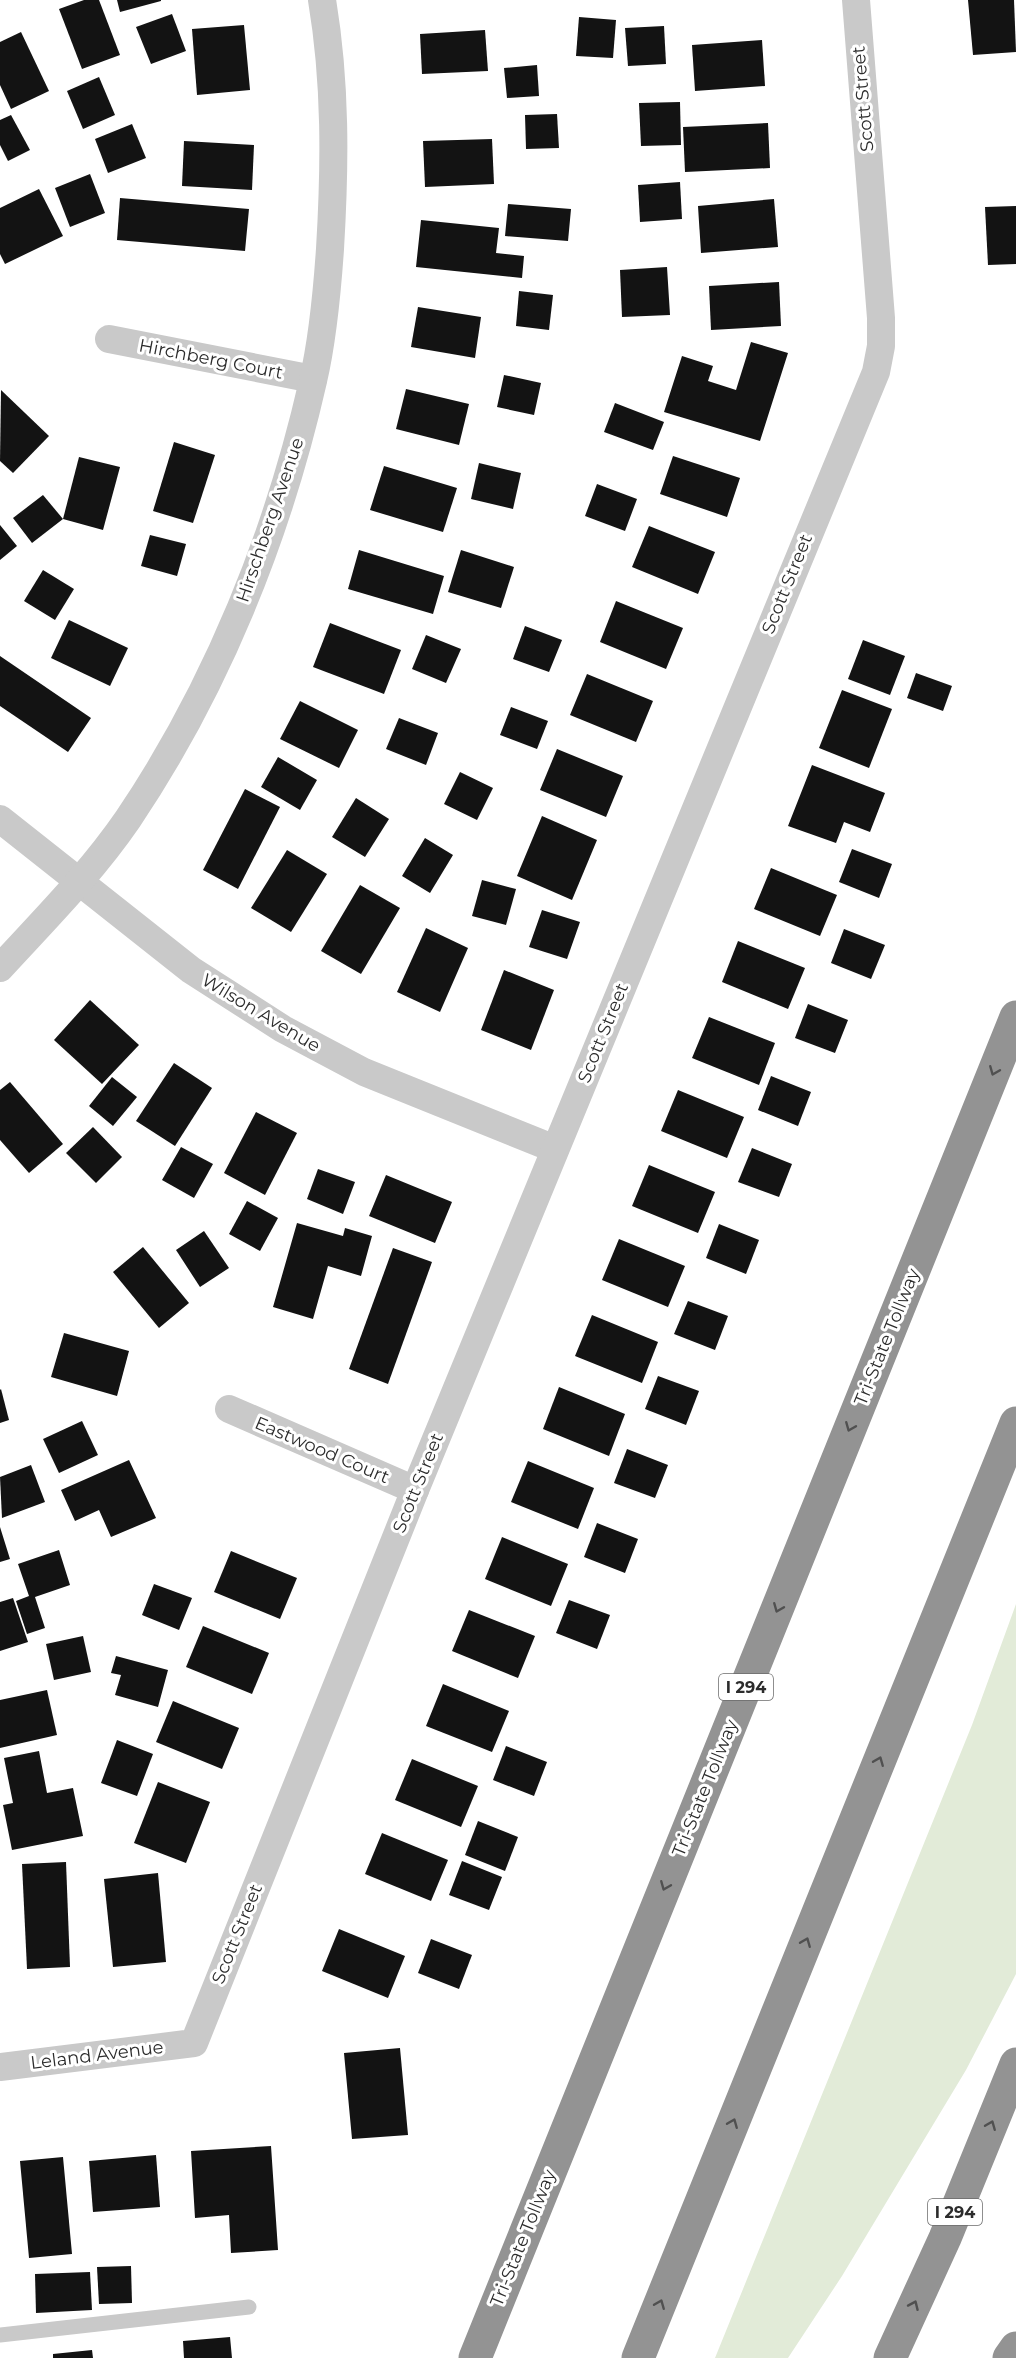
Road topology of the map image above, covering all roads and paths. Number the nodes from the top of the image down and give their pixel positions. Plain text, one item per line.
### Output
1 (322, 0) edge
2 (856, 0) edge
3 (109, 339) dead end
4 (313, 379) junction
5 (0, 819) edge
6 (78, 883) junction
7 (0, 968) edge
8 (1016, 1017) edge
9 (555, 1149) junction
10 (229, 1409) dead end
11 (1016, 1423) edge
12 (415, 1490) junction
13 (194, 2043) joint
14 (1016, 2064) edge
15 (0, 2067) edge
16 (249, 2307) dead end
17 (0, 2334) edge
18 (1016, 2348) edge
19 (475, 2358) edge
20 (638, 2358) edge
21 (890, 2358) edge
22 (1010, 2358) edge

1 - 4 street, Hirschberg Avenue
2 - 9 street, Scott Street
3 - 4 street, Hirchberg Court
4 - 6 street, Hirschberg Avenue
5 - 6 street, Wilson Avenue
6 - 7 street, Hirschberg Avenue
6 - 9 street, Wilson Avenue
8 -> 19 highway, Tri-State Tollway / I 294
9 - 12 street, Scott Street
10 - 12 street, Eastwood Court
20 -> 11 highway
12 - 13 street, Scott Street
13 - 15 street, Leland Avenue
21 -> 14 highway, I 294
16 - 17 lane
18 - 22 highway

